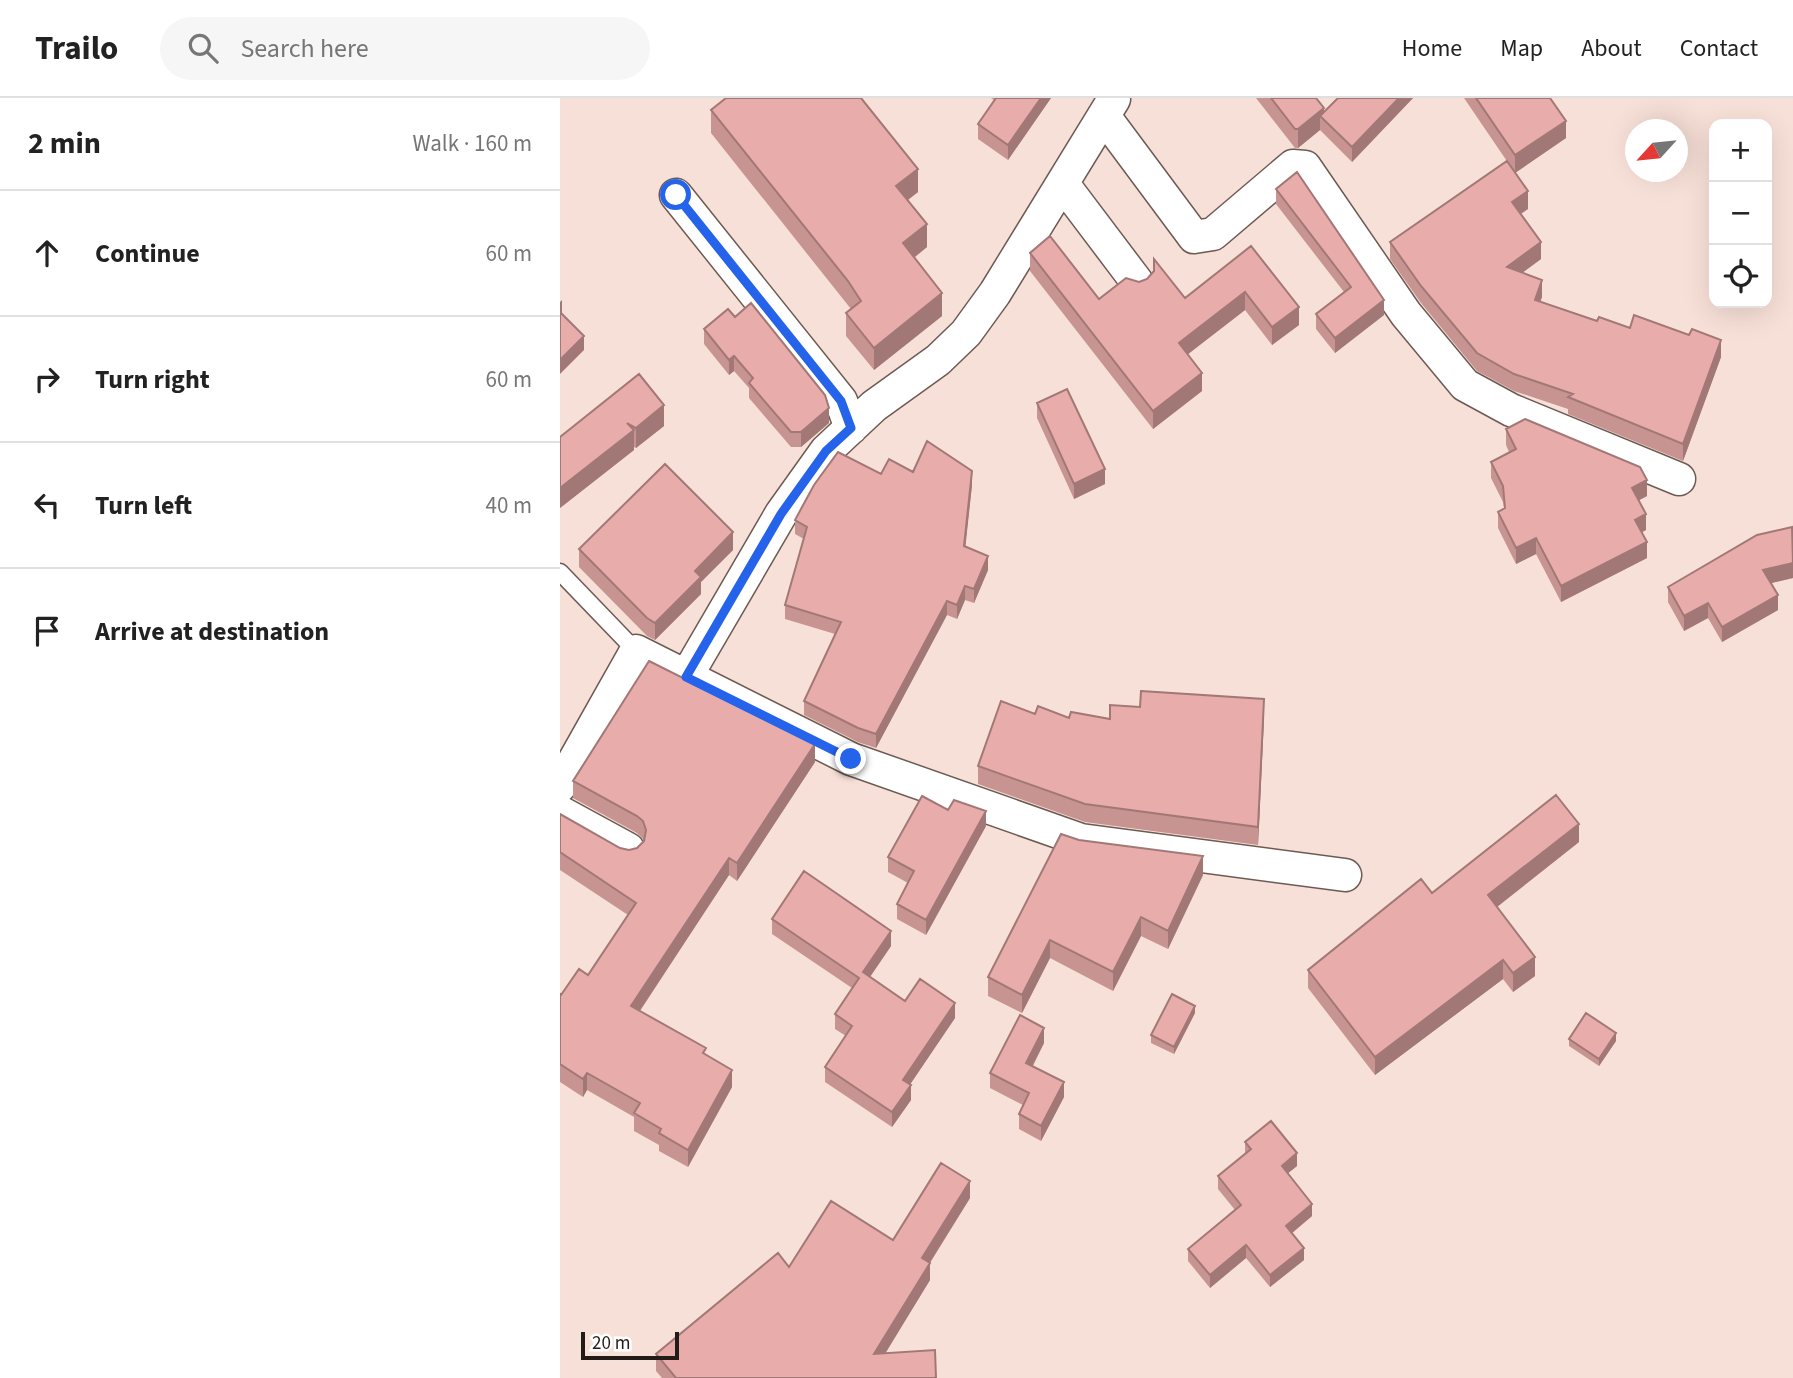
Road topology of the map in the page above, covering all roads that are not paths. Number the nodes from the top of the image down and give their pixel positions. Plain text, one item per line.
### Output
1 (1110, 107) edge
2 (1063, 184) junction
3 (676, 195) dead end
4 (1137, 282) edge
5 (851, 428) junction
6 (1679, 479) dead end
7 (560, 572) edge
8 (636, 651) junction
9 (686, 677) junction
10 (560, 786) edge
11 (560, 812) edge
12 (628, 849) edge
13 (1345, 875) dead end

1 - 2 street
1 - 6 street
2 - 4 street
2 - 5 street
3 - 5 street
5 - 9 street
7 - 8 lane
8 - 9 street
8 - 10 street
9 - 13 street
11 - 12 street

